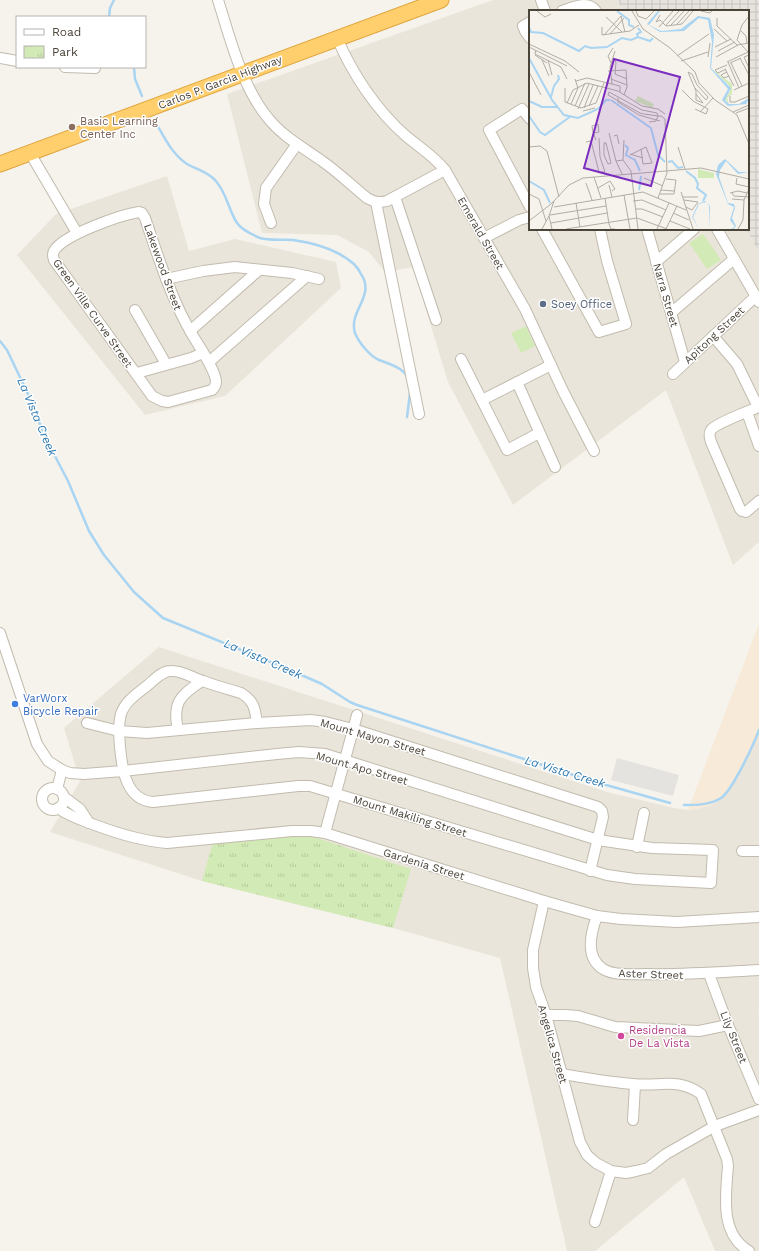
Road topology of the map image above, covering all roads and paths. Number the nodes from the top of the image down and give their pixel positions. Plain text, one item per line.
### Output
1 (218, 0) edge
2 (441, 0) edge
3 (541, 0) edge
4 (593, 8) edge
5 (545, 10) edge
6 (565, 10) edge
7 (527, 24) edge
8 (529, 37) edge
9 (337, 38) junction
10 (0, 58) edge
11 (16, 61) edge
12 (243, 74) junction
13 (529, 118) edge
14 (297, 144) junction
15 (30, 153) junction
16 (0, 164) edge
17 (444, 170) junction
18 (396, 197) junction
19 (376, 202) junction
20 (529, 205) edge
21 (529, 217) edge
22 (271, 223) dead end
23 (543, 230) edge
24 (600, 230) edge
25 (647, 230) edge
26 (693, 230) edge
27 (718, 230) edge
28 (77, 233) junction
29 (484, 238) junction
30 (734, 259) junction
31 (656, 262) junction
32 (259, 270) junction
33 (307, 276) junction
34 (166, 279) junction
35 (319, 279) dead end
36 (758, 299) edge
37 (135, 310) dead end
38 (671, 313) junction
39 (436, 320) dead end
40 (190, 331) junction
41 (713, 336) junction
42 (203, 353) junction
43 (461, 359) dead end
44 (209, 362) junction
45 (685, 362) junction
46 (166, 364) junction
47 (551, 365) junction
48 (136, 373) junction
49 (672, 374) dead end
50 (517, 382) junction
51 (482, 400) junction
52 (759, 407) edge
53 (747, 412) junction
54 (419, 414) dead end
55 (539, 433) junction
56 (759, 446) edge
57 (594, 451) dead end
58 (555, 467) dead end
59 (759, 501) edge
60 (0, 633) edge
61 (202, 681) junction
62 (357, 715) dead end
63 (257, 723) junction
64 (87, 724) dead end
65 (178, 730) junction
66 (353, 730) junction
67 (119, 732) junction
68 (344, 760) junction
69 (62, 770) junction
70 (123, 771) junction
71 (60, 793) junction
72 (335, 793) junction
73 (58, 808) junction
74 (644, 813) dead end
75 (89, 823) junction
76 (324, 834) junction
77 (598, 840) junction
78 (637, 847) junction
79 (742, 851) dead end
80 (759, 851) edge
81 (590, 871) junction
82 (711, 883) joint
83 (544, 901) junction
84 (597, 916) junction
85 (759, 917) edge
86 (759, 970) edge
87 (710, 974) junction
88 (546, 1015) junction
89 (728, 1024) junction
90 (562, 1074) junction
91 (635, 1085) junction
92 (759, 1099) edge
93 (759, 1110) edge
94 (633, 1120) dead end
95 (715, 1126) junction
96 (612, 1171) junction
97 (595, 1222) dead end
98 (749, 1251) edge

1 - 12 street
2 - 9 highway, Carlos P. Garcia Highway
3 - 5 street
4 - 6 street
7 - 8 street
9 - 12 highway, Carlos P. Garcia Highway
9 - 17 street, Emerald Street
10 - 11 street
12 - 14 street
12 - 15 highway, Carlos P. Garcia Highway
13 - 20 street
14 - 19 street
14 - 22 street
15 - 16 highway, Carlos P. Garcia Highway
15 - 28 street
17 - 18 street
17 - 29 street, Emerald Street
18 - 19 street
18 - 39 street
19 - 54 street
21 - 29 street
23 - 24 street
25 - 31 street, Narra Street
26 - 31 street
27 - 30 street
28 - 34 street, Lakewood Street
28 - 48 street, Green Ville Curve Street
29 - 47 street, Emerald Street
30 - 36 street
30 - 38 street
31 - 38 street, Narra Street
32 - 33 street
32 - 34 street
32 - 40 street
33 - 35 street
33 - 44 street
34 - 40 street, Lakewood Street
36 - 41 street, Apitong Street
37 - 46 street
38 - 45 street, Narra Street
40 - 42 street, Lakewood Street
41 - 45 street, Apitong Street
41 - 52 street
42 - 44 street, Lakewood Street
42 - 46 street
43 - 51 street
44 - 48 street, Green Ville Curve Street
45 - 49 street, Apitong Street
46 - 48 street
47 - 50 street
47 - 57 street, Emerald Street
50 - 51 street
50 - 55 street
51 - 55 street
52 - 53 street
53 - 56 street
53 - 59 street
55 - 58 street
60 - 69 street, Mount Apo Street
61 - 63 street, Mount Makiling Street
61 - 65 street
61 - 67 street, Mount Makiling Street
62 - 66 street
63 - 65 street, Mount Mayon Street
63 - 66 street, Mount Mayon Street
64 - 67 street, Mount Mayon Street
65 - 67 street, Mount Mayon Street
66 - 68 street
66 - 77 street, Mount Mayon Street
67 - 70 street, Mount Makiling Street
68 - 70 street, Mount Apo Street
68 - 72 street
68 - 77 street, Mount Apo Street
69 - 70 street, Mount Apo Street
69 - 71 street
70 - 72 street, Mount Makiling Street
71 - 73 street
71 - 73 street
71 - 75 street
72 - 76 street
72 - 81 street, Mount Makiling Street
73 - 75 street, Gardenia Street
74 - 78 street
75 - 76 street, Gardenia Street
76 - 83 street, Gardenia Street
77 - 78 street, Mount Apo Street
77 - 81 street
78 - 82 street, Mount Apo Street
79 - 80 street
81 - 82 street, Mount Makiling Street
83 - 84 street, Gardenia Street
83 - 88 street, Angelica Street
84 - 85 street, Gardenia Street
84 - 87 street, Aster Street
86 - 87 street, Aster Street
87 - 89 street, Lily Street
88 - 89 street
88 - 90 street, Angelica Street
89 - 92 street, Lily Street
90 - 91 street
90 - 96 street, Angelica Street
91 - 94 street
91 - 95 street
93 - 95 street, Angelica Street
95 - 96 street, Angelica Street
95 - 98 street
96 - 97 street

